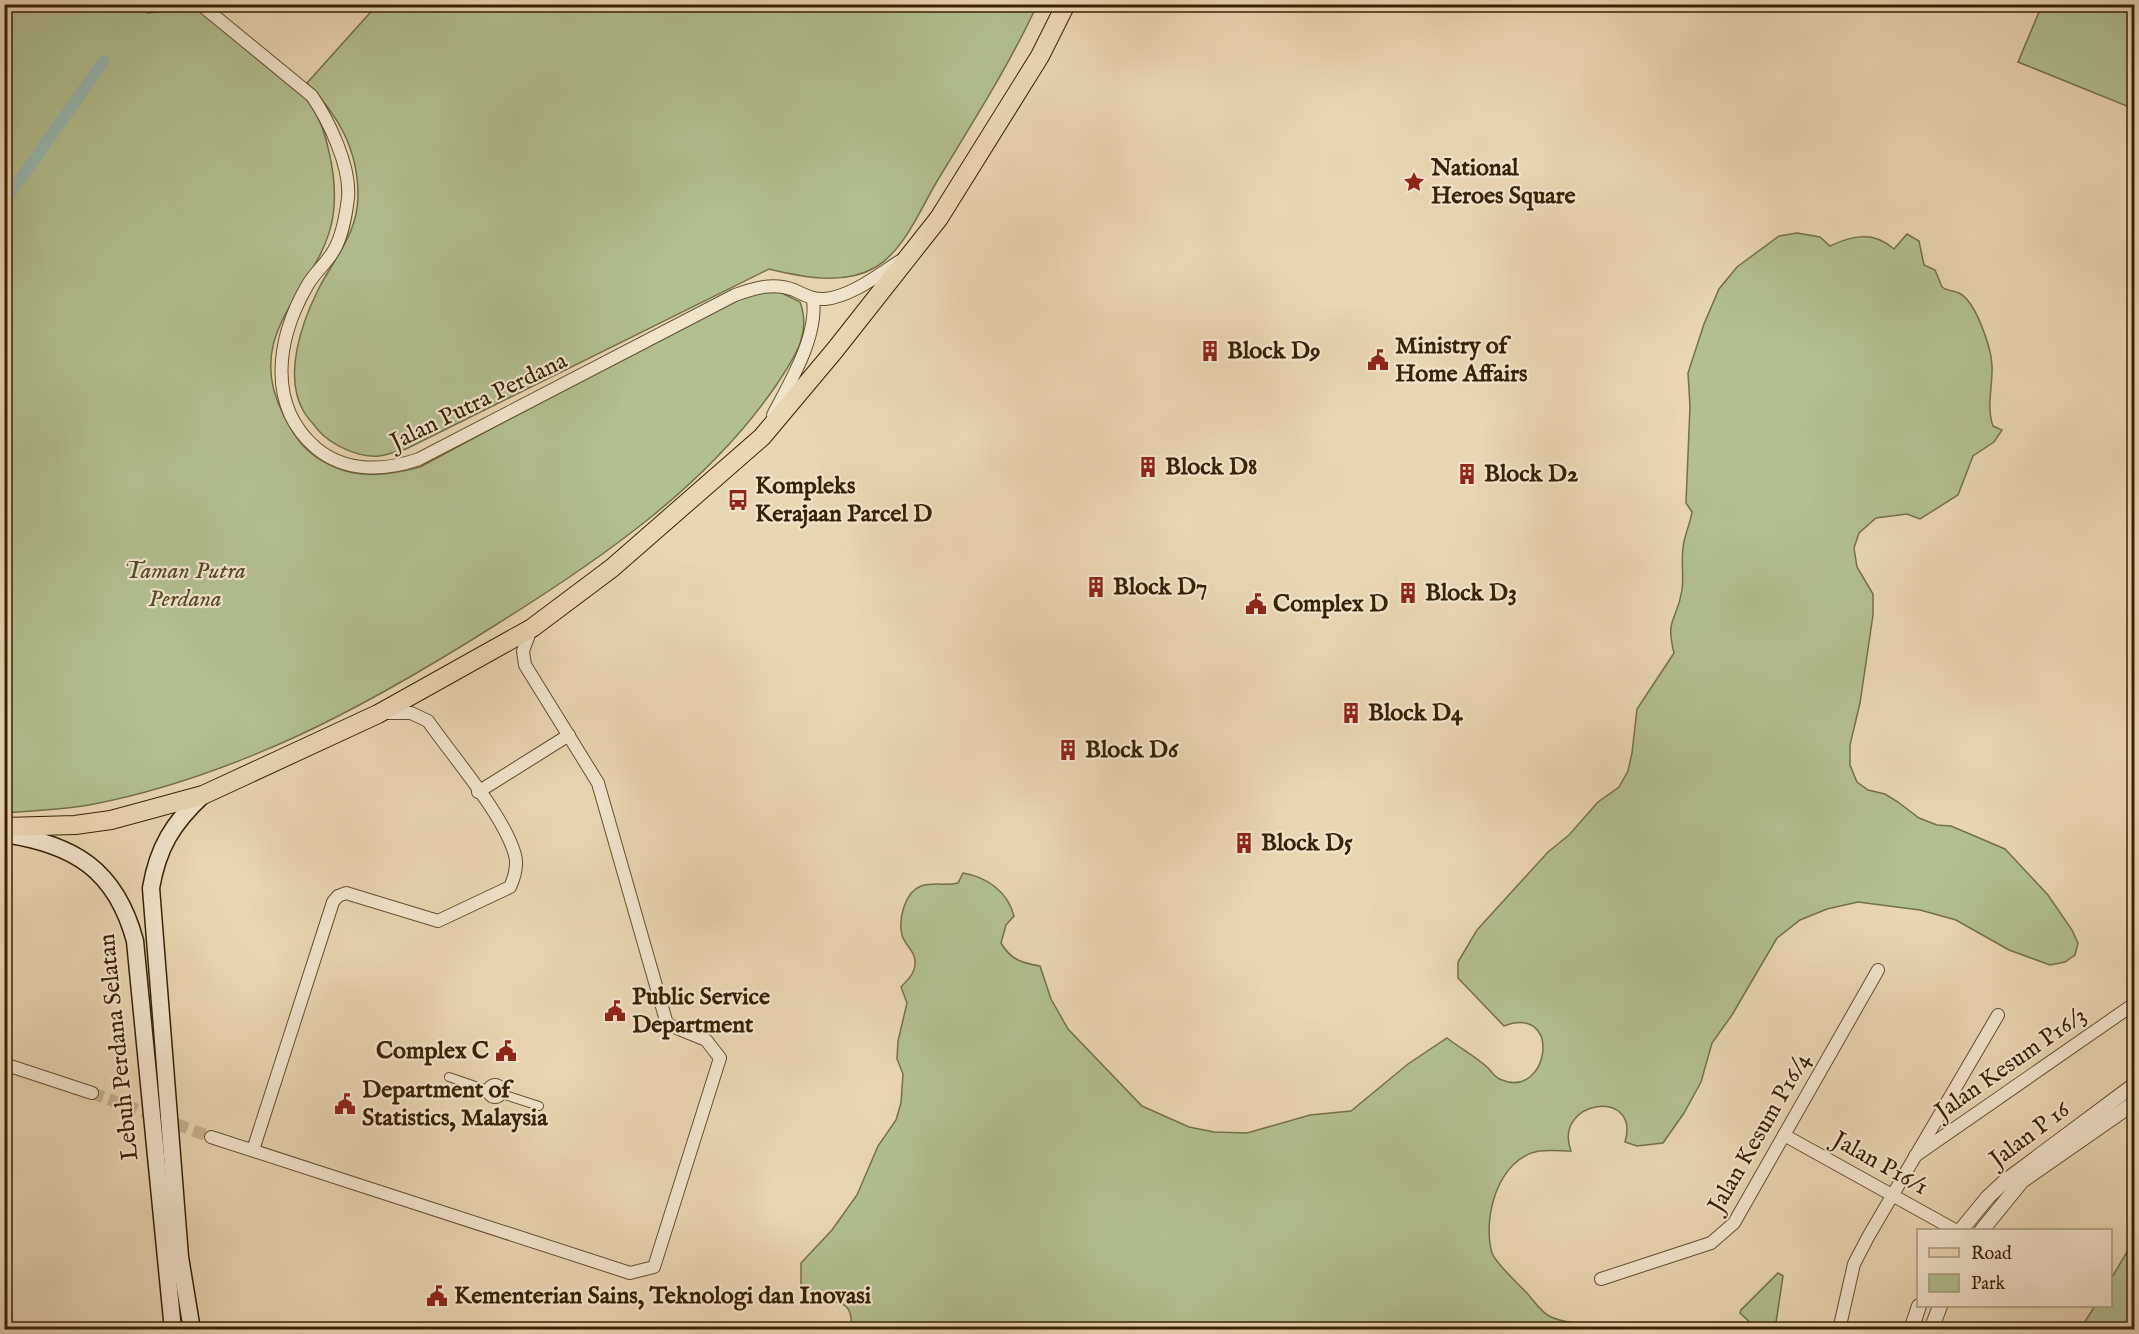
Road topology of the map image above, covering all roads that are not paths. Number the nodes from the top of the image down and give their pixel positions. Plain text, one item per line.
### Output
1 (200, 4) edge
2 (1066, 4) edge
3 (909, 255) junction
4 (813, 299) junction
5 (762, 437) junction
6 (532, 628) junction
7 (378, 714) junction
8 (569, 735) junction
9 (478, 792) junction
10 (203, 795) junction
11 (4, 828) edge
12 (4, 834) edge
13 (1878, 970) dead end
14 (2134, 1004) edge
15 (1998, 1015) dead end
16 (4, 1064) edge
17 (449, 1077) dead end
18 (2134, 1085) edge
19 (92, 1093) tunnel mouth
20 (2134, 1103) edge
21 (538, 1106) dead end
22 (1784, 1135) junction
23 (211, 1137) tunnel mouth
24 (253, 1150) junction
25 (1911, 1158) junction
26 (1892, 1194) junction
27 (1953, 1229) edge
28 (1962, 1229) edge
29 (1983, 1229) edge
30 (1601, 1279) dead end
31 (1918, 1307) edge
32 (1939, 1307) edge
33 (173, 1329) edge
34 (192, 1329) edge
35 (1839, 1329) edge
36 (1911, 1329) edge
37 (1931, 1329) edge

1 - 4 street, Jalan Putra Perdana
2 - 3 main road
3 - 4 street
3 - 5 main road
4 - 5 street
5 - 6 main road
6 - 7 main road
6 - 8 street
7 - 9 street
7 - 10 main road
8 - 9 street
8 - 24 street
9 - 24 street
10 - 11 main road
10 - 34 main road, Lebuh Perdana Selatan
12 - 33 main road, Lebuh Perdana Selatan
13 - 22 street, Jalan Kesum P16/4
14 - 25 street, Jalan Kesum P16/3
15 - 25 street, Jalan Kesum P16/3
16 - 19 street
17 - 21 street
18 - 28 street, Jalan P 16
20 - 29 street, Jalan P 16
22 - 26 street, Jalan P16/1
22 - 30 street, Jalan Kesum P16/4
23 - 24 street
25 - 26 street, Jalan Kesum P16/3
26 - 27 street, Jalan P16/1
26 - 35 street, Jalan Kesum P16/3
31 - 36 street
32 - 37 street

